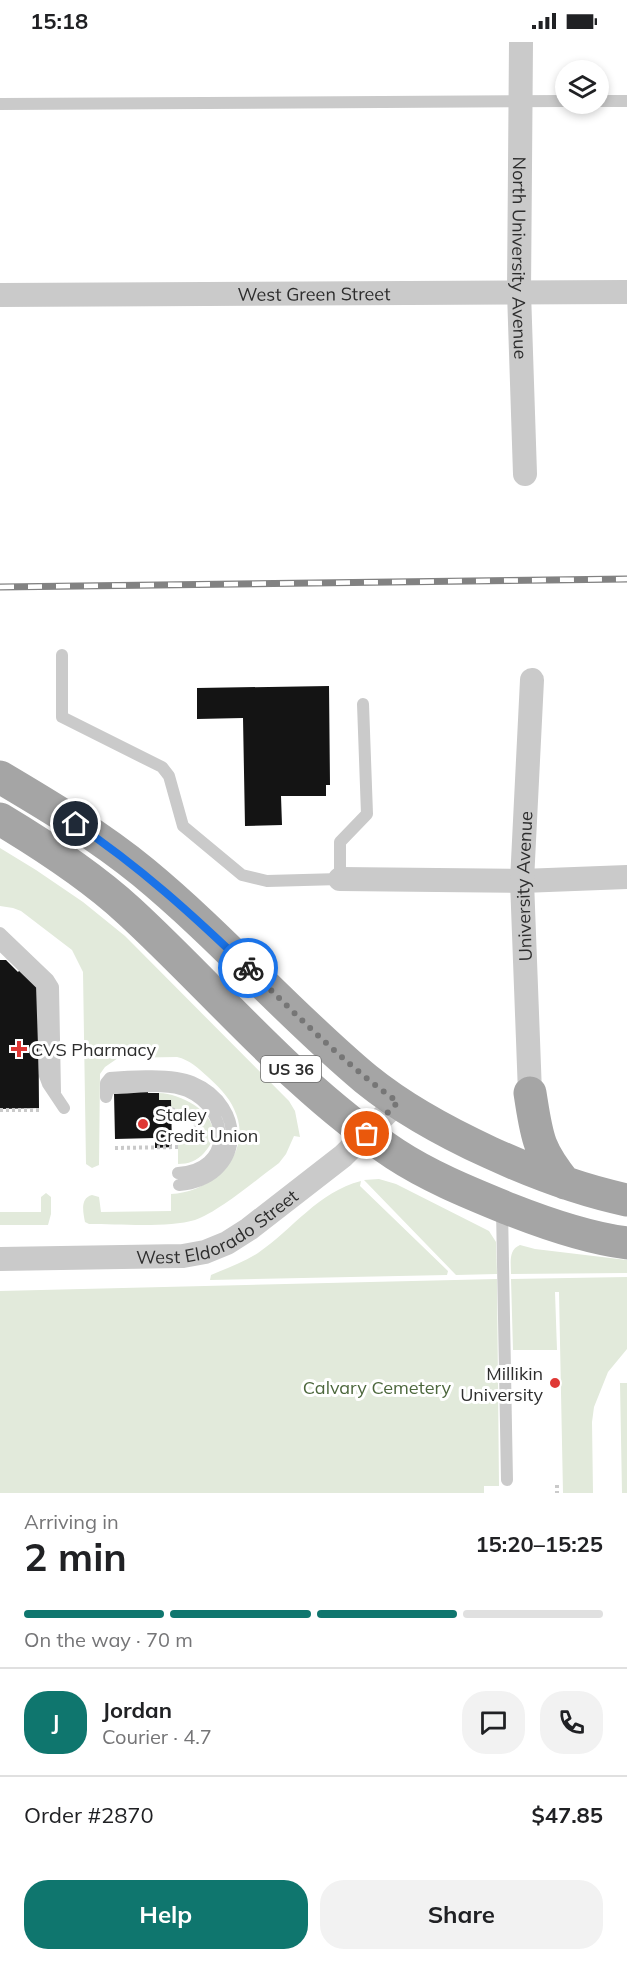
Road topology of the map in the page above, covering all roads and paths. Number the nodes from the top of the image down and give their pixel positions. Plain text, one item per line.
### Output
1 (521, 42) edge
2 (521, 100) junction
3 (555, 101) edge
4 (609, 101) edge
5 (627, 101) edge
6 (0, 104) edge
7 (519, 292) junction
8 (627, 292) edge
9 (0, 295) edge
10 (525, 474) dead end
11 (62, 655) dead end
12 (532, 680) dead end
13 (363, 704) dead end
14 (0, 777) edge
15 (0, 819) edge
16 (627, 877) edge
17 (340, 879) junction
18 (522, 881) junction
19 (0, 933) edge
20 (0, 944) edge
21 (55, 1093) junction
22 (530, 1093) joint
23 (106, 1097) dead end
24 (398, 1102) junction
25 (64, 1108) dead end
26 (171, 1109) dead end
27 (0, 1110) edge
28 (39, 1110) dead end
29 (367, 1134) junction
30 (115, 1148) dead end
31 (179, 1179) dead end
32 (565, 1183) junction
33 (627, 1200) edge
34 (502, 1206) junction
35 (627, 1243) edge
36 (0, 1259) edge
37 (507, 1480) dead end
38 (556, 1485) dead end
39 (557, 1493) edge

1 - 2 street, North University Avenue
2 - 3 lane
2 - 6 lane
2 - 7 street, North University Avenue
4 - 5 lane
7 - 8 street, West Green Street
7 - 9 street, West Green Street
7 - 10 street, North University Avenue
11 - 17 lane
12 - 18 street, University Avenue
13 - 17 lane
14 - 24 main road, US 36
15 - 29 main road, US 36
16 - 18 street
17 - 18 street
18 - 22 street, University Avenue
19 - 21 lane
20 - 21 lane
21 - 25 lane
22 - 32 main road
23 - 31 lane
24 - 29 street, West Eldorado Street
24 - 32 main road, US 36
26 - 30 path
27 - 28 path
29 - 34 main road, US 36
29 - 36 street, West Eldorado Street
32 - 33 main road, US 36
34 - 35 main road, US 36
34 - 37 lane
38 - 39 path

